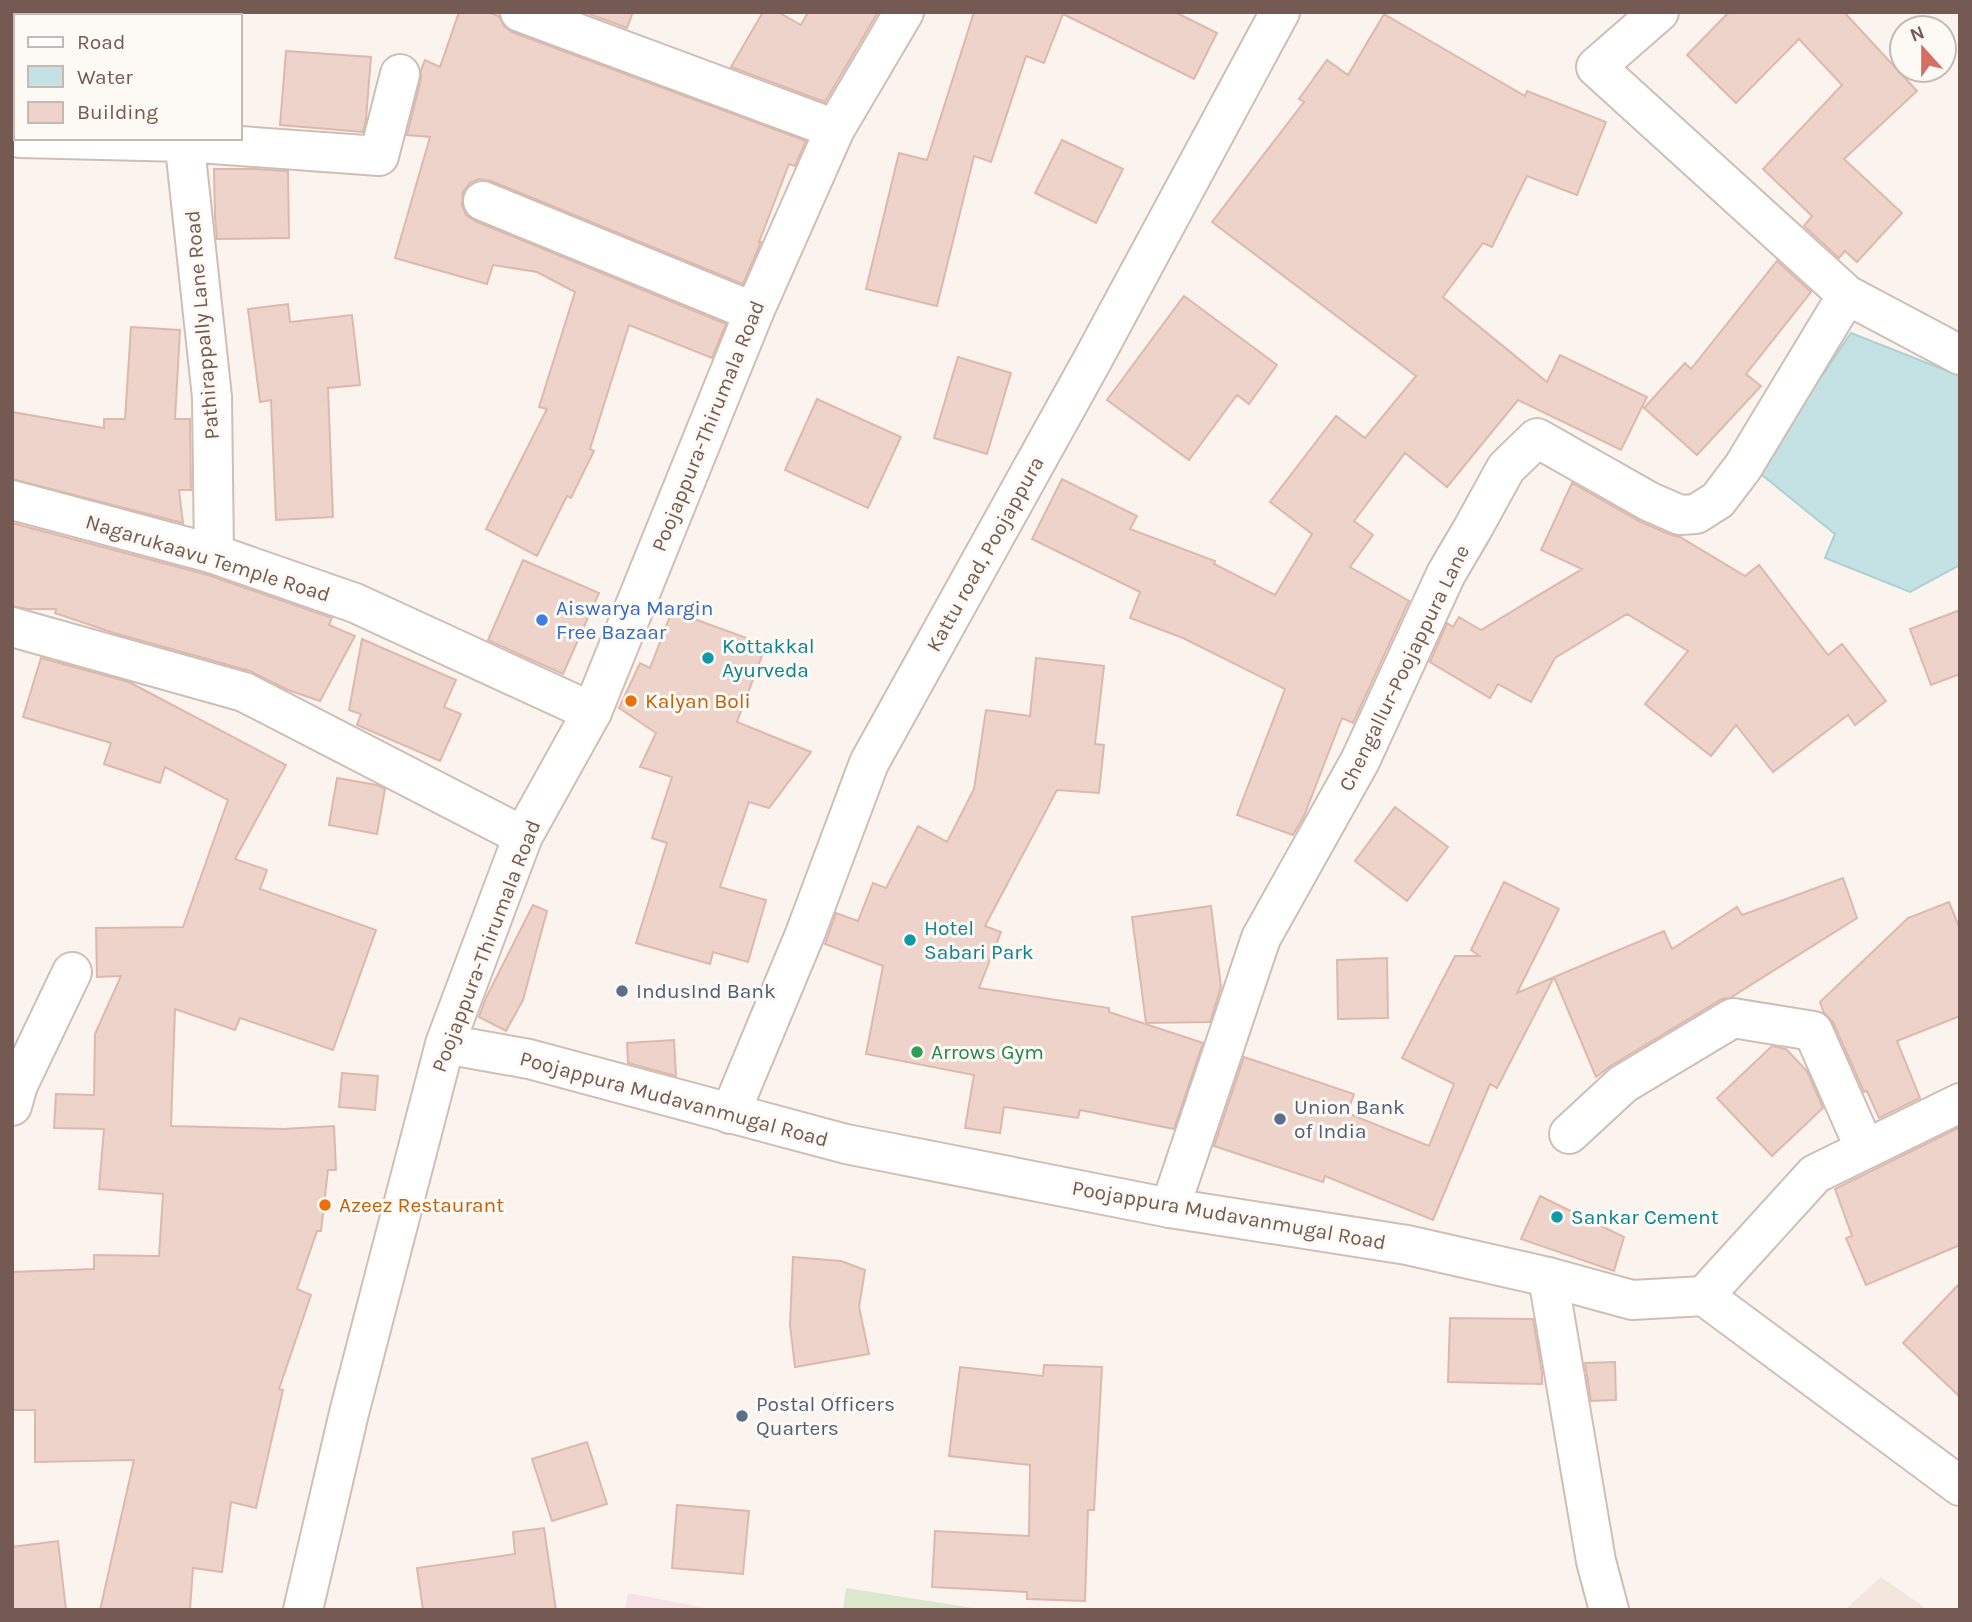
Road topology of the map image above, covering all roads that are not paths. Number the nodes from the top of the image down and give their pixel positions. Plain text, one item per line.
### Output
1 (520, 12) edge
2 (904, 12) edge
3 (1280, 12) edge
4 (1658, 12) edge
5 (400, 74) dead end
6 (835, 129) junction
7 (185, 140) edge
8 (483, 201) dead end
9 (1847, 295) junction
10 (754, 312) junction
11 (1960, 355) edge
12 (12, 500) edge
13 (214, 554) junction
14 (12, 626) edge
15 (592, 712) junction
16 (523, 836) junction
17 (72, 972) dead end
18 (444, 1044) junction
19 (1960, 1103) edge
20 (12, 1107) edge
21 (730, 1114) junction
22 (1569, 1134) dead end
23 (1865, 1149) junction
24 (1170, 1208) junction
25 (1548, 1277) junction
26 (1704, 1296) junction
27 (1960, 1486) edge
28 (303, 1610) edge
29 (1609, 1610) edge

1 - 6 street
2 - 6 street, Poojappura-Thirumala Road
3 - 21 street, Kattu road, Poojappura
4 - 9 street
5 - 7 street
6 - 10 street, Poojappura-Thirumala Road
7 - 13 street, Pathirappally Lane Road
8 - 10 street
9 - 11 street
9 - 24 street, Chengallur-Poojappura Lane
10 - 15 street, Poojappura-Thirumala Road
12 - 13 street, Nagarukaavu Temple Road
13 - 15 street, Nagarukaavu Temple Road
14 - 16 street
15 - 16 street, Poojappura-Thirumala Road
16 - 18 street, Poojappura-Thirumala Road
17 - 20 street
18 - 21 street, Poojappura Mudavanmugal Road
18 - 28 street, Poojappura-Thirumala Road
19 - 23 street
21 - 24 street, Poojappura Mudavanmugal Road
22 - 23 street
23 - 26 street
24 - 25 street, Poojappura Mudavanmugal Road
25 - 26 street, Poojappura Mudavanmugal Road
25 - 29 street
26 - 27 street

